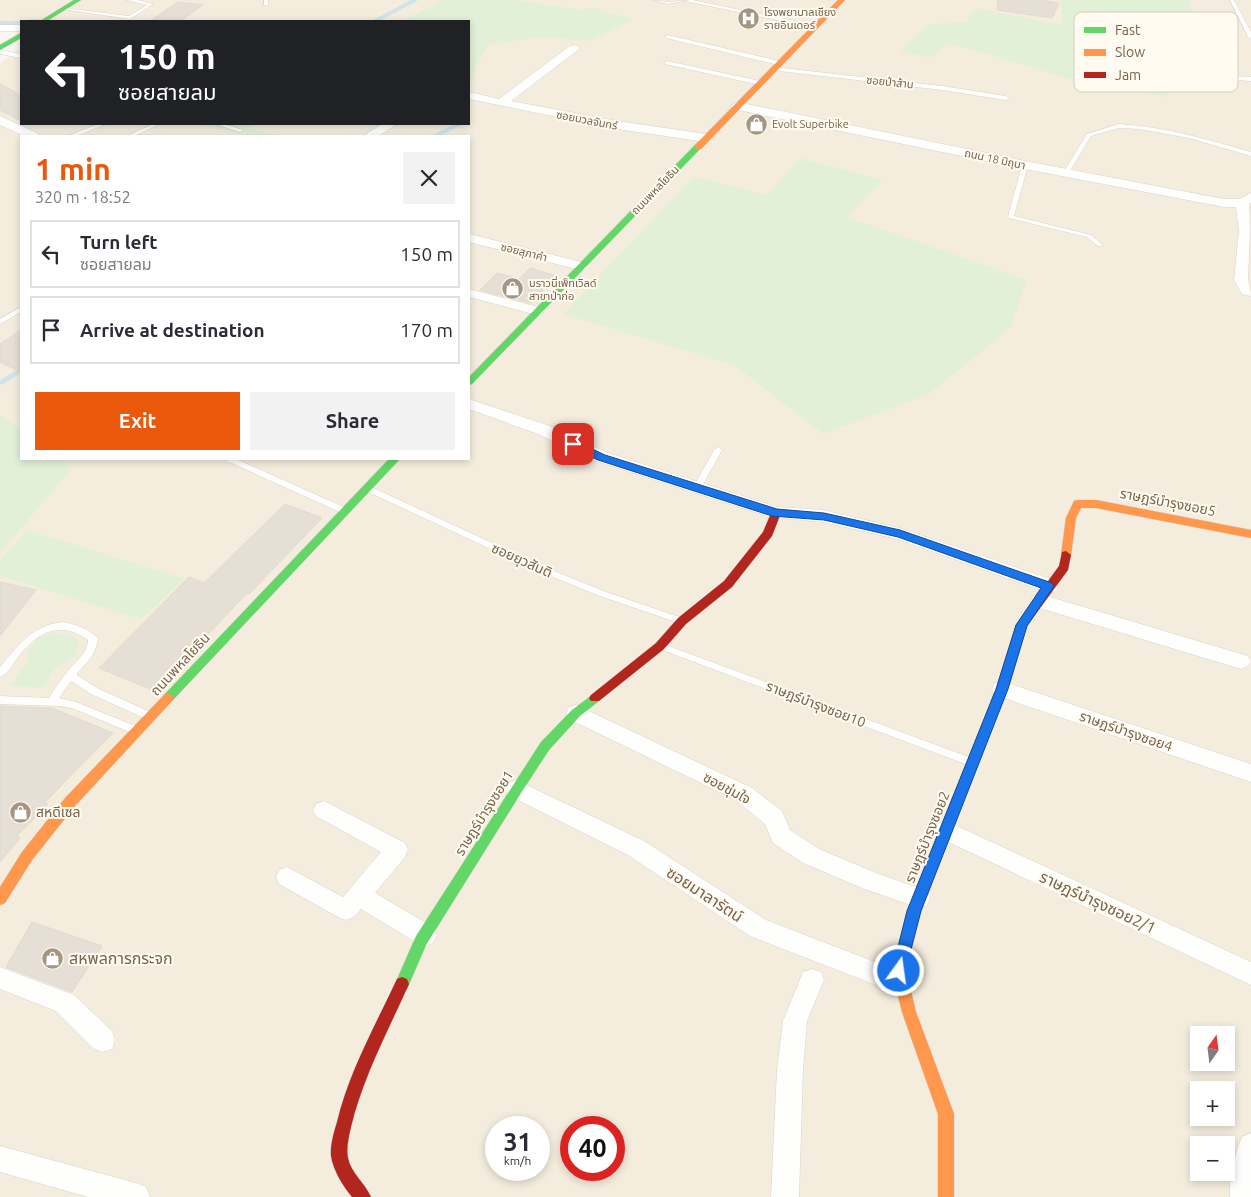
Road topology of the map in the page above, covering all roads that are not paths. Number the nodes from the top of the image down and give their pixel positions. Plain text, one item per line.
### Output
1 (78, 0) edge
2 (129, 0) edge
3 (654, 0) edge
4 (842, 0) edge
5 (1232, 0) edge
6 (64, 8) junction
7 (45, 20) edge
8 (816, 26) junction
9 (0, 28) edge
10 (20, 28) edge
11 (1251, 36) edge
12 (668, 37) dead end
13 (19, 38) edge
14 (0, 48) edge
15 (574, 48) dead end
16 (0, 52) edge
17 (20, 56) edge
18 (667, 63) dead end
19 (776, 66) junction
20 (1238, 78) edge
21 (1251, 79) edge
22 (760, 83) junction
23 (470, 96) edge
24 (1006, 98) dead end
25 (501, 102) junction
26 (737, 106) junction
27 (0, 120) edge
28 (100, 125) edge
29 (155, 125) edge
30 (222, 125) edge
31 (389, 125) edge
32 (240, 130) dead end
33 (31, 135) edge
34 (74, 135) edge
35 (132, 135) edge
36 (371, 135) edge
37 (1089, 135) joint
38 (706, 138) junction
39 (1251, 154) edge
40 (1026, 166) junction
41 (1066, 173) junction
42 (1247, 200) edge
43 (470, 238) edge
44 (1100, 245) dead end
45 (580, 266) junction
46 (1251, 292) edge
47 (470, 293) edge
48 (20, 309) edge
49 (536, 311) junction
50 (0, 322) edge
51 (470, 381) edge
52 (470, 404) edge
53 (718, 450) dead end
54 (232, 460) edge
55 (394, 460) edge
56 (366, 488) junction
57 (697, 488) junction
58 (1078, 504) joint
59 (345, 511) junction
60 (776, 513) junction
61 (1251, 534) edge
62 (1044, 593) junction
63 (682, 621) junction
64 (660, 646) junction
65 (1240, 661) dead end
66 (72, 672) junction
67 (0, 673) edge
68 (1002, 689) junction
69 (0, 700) edge
70 (51, 702) junction
71 (576, 713) junction
72 (152, 716) junction
73 (138, 731) junction
74 (973, 763) junction
75 (1251, 773) edge
76 (516, 789) junction
77 (324, 810) dead end
78 (946, 830) junction
79 (287, 877) dead end
80 (4, 885) edge
81 (359, 895) junction
82 (920, 898) junction
83 (0, 899) edge
84 (425, 936) junction
85 (1251, 974) edge
86 (0, 978) edge
87 (812, 980) dead end
88 (902, 984) junction
89 (103, 1040) dead end
90 (1251, 1146) edge
91 (0, 1159) edge
92 (136, 1197) edge
93 (363, 1197) edge
94 (785, 1197) edge
95 (946, 1197) edge
96 (1244, 1197) edge

1 - 6 street
2 - 6 lane
3 - 8 lane
4 - 8 street, ถนนพหลโยธิน
5 - 11 lane
6 - 7 street
8 - 19 street, ถนนพหลโยธิน
9 - 10 street
12 - 19 lane, ซอยป่าส้าน
13 - 14 street
15 - 25 street
16 - 17 lane
18 - 22 lane
19 - 22 street, ถนนพหลโยธิน
19 - 24 lane, ซอยป่าส้าน
20 - 21 lane
22 - 26 street, ถนนพหลโยธิน
23 - 25 street, ซอยนวลจันทร์
25 - 38 street, ซอยนวลจันทร์
26 - 38 street, ถนนพหลโยธิน
26 - 40 street, ถนน 18 มิถุนา
27 - 33 street
28 - 34 lane
29 - 35 lane
30 - 32 lane
31 - 36 street
37 - 39 lane
37 - 41 lane
38 - 45 street, ถนนพหลโยธิน
40 - 41 street, ถนน 18 มิถุนา
40 - 44 lane
41 - 42 street, ถนน 18 มิถุนา
42 - 46 street
43 - 45 street, ซอยสุภาคำ
45 - 49 street, ถนนพหลโยธิน
47 - 49 street
48 - 50 lane
49 - 51 street, ถนนพหลโยธิน
52 - 57 street
53 - 57 lane
54 - 59 lane
55 - 56 street, ถนนพหลโยธิน
56 - 59 street, ถนนพหลโยธิน
56 - 63 lane, ซอยยุวสันติ
57 - 60 street
58 - 61 street, ราษฎร์บำรุงซอย5
58 - 62 street, ราษฎร์บำรุงซอย2
59 - 72 street, ถนนพหลโยธิน
60 - 62 street
60 - 63 street, ราษฎร์บำรุงซอย1
62 - 65 street
62 - 68 street, ราษฎร์บำรุงซอย2
63 - 64 street, ราษฎร์บำรุงซอย1
64 - 71 street, ราษฎร์บำรุงซอย1
64 - 74 lane, ราษฎร์บำรุงซอย10
66 - 67 lane
66 - 70 lane
66 - 72 lane
68 - 74 street, ราษฎร์บำรุงซอย2
68 - 75 street, ราษฎร์บำรุงซอย4
69 - 70 lane
70 - 73 lane
71 - 76 street, ราษฎร์บำรุงซอย1
71 - 82 street, ซอยชุ่มใจ
72 - 73 street, ถนนพหลโยธิน
73 - 80 street, ถนนพหลโยธิน
74 - 78 street, ราษฎร์บำรุงซอย2
76 - 84 street, ราษฎร์บำรุงซอย1
76 - 88 street, ซอยมาลารัตน์
77 - 81 street
78 - 82 street, ราษฎร์บำรุงซอย2
78 - 85 street, ราษฎร์บำรุงซอย2/1
79 - 81 street
80 - 83 street, ถนนพหลโยธิน
81 - 84 street
82 - 88 street, ราษฎร์บำรุงซอย2
84 - 93 street, ราษฎร์บำรุงซอย1
86 - 89 street
87 - 94 street
88 - 95 street, ราษฎร์บำรุงซอย2
90 - 96 street
91 - 92 street

